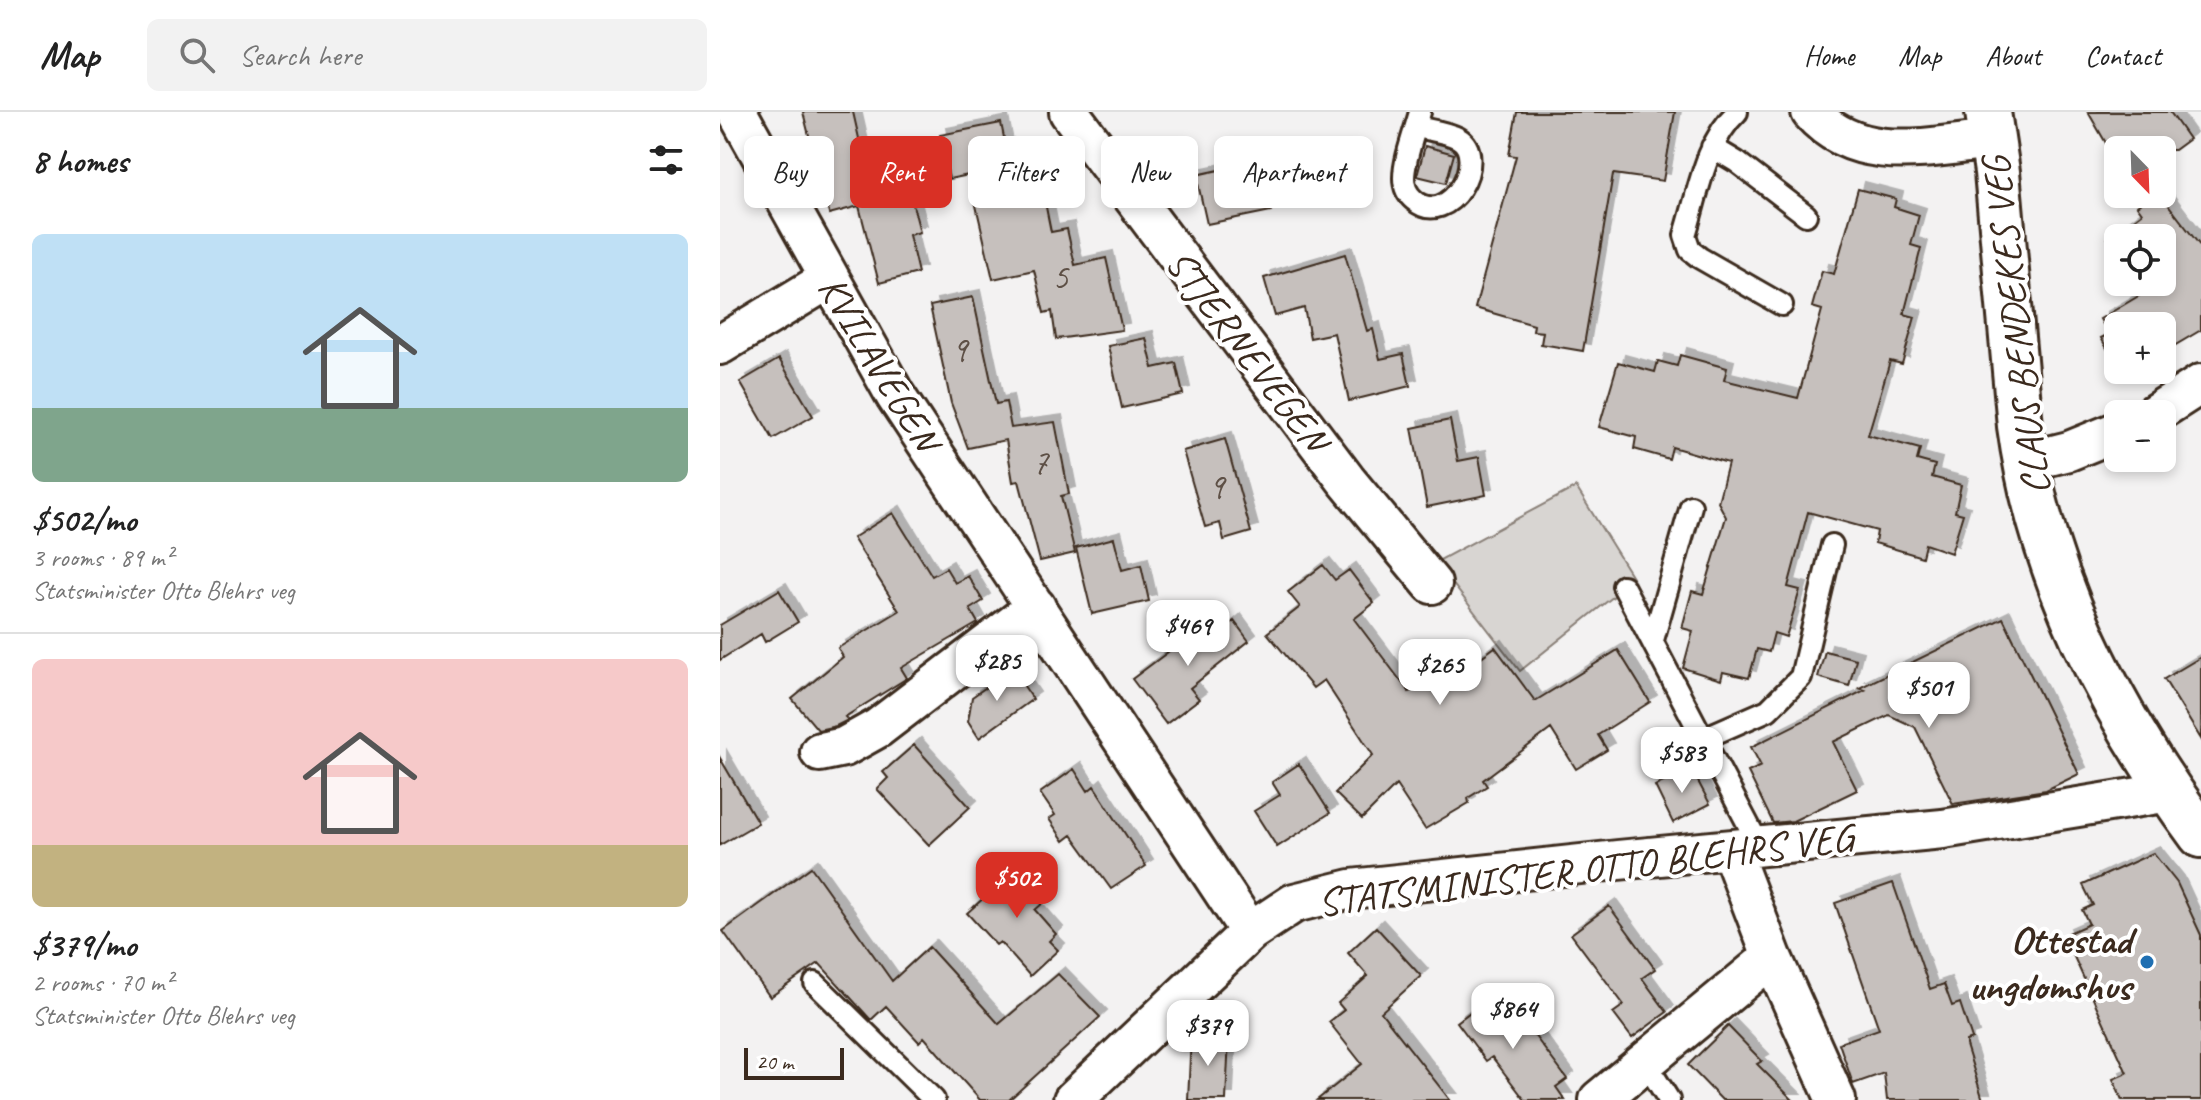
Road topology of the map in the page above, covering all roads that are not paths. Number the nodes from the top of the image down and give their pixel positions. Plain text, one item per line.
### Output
1 (737, 112) edge
2 (1069, 112) edge
3 (1737, 112) edge
4 (1811, 112) edge
5 (1990, 126) edge
6 (1712, 147) junction
7 (1806, 215) dead end
8 (829, 279) junction
9 (1782, 305) dead end
10 (720, 345) edge
11 (2201, 384) edge
12 (2176, 400) edge
13 (2104, 437) edge
14 (2025, 462) junction
15 (1691, 506) dead end
16 (1832, 545) dead end
17 (1432, 584) dead end
18 (1623, 586) dead end
19 (1036, 607) junction
20 (1653, 640) junction
21 (1704, 738) junction
22 (820, 752) dead end
23 (2170, 792) junction
24 (2201, 835) edge
25 (1746, 848) junction
26 (1250, 932) junction
27 (1772, 957) junction
28 (815, 983) dead end
29 (1645, 1062) junction
30 (1085, 1096) edge
31 (934, 1100) edge
32 (1599, 1100) edge
33 (1669, 1100) edge
34 (1836, 1100) edge

1 - 8 street, KVILAVEGEN
2 - 17 street, STJERNEVEGEN
3 - 6 lane
4 - 5 street
5 - 14 street, CLAUS BENDEKES VEG
6 - 7 lane
6 - 9 lane
8 - 10 street
8 - 19 street, KVILAVEGEN
11 - 12 street
13 - 14 street
14 - 23 street, CLAUS BENDEKES VEG
15 - 20 lane
16 - 21 lane
18 - 20 lane
19 - 22 street
19 - 26 street, KVILAVEGEN
20 - 21 lane
21 - 25 lane
23 - 24 street, CLAUS BENDEKES VEG
23 - 25 street, STATSMINISTER OTTO BLEHRS VEG
25 - 26 street, STATSMINISTER OTTO BLEHRS VEG
25 - 27 street
26 - 30 street, STATSMINISTER OTTO BLEHRS VEG
27 - 29 street
27 - 34 street
28 - 31 lane
29 - 32 street
29 - 33 lane

